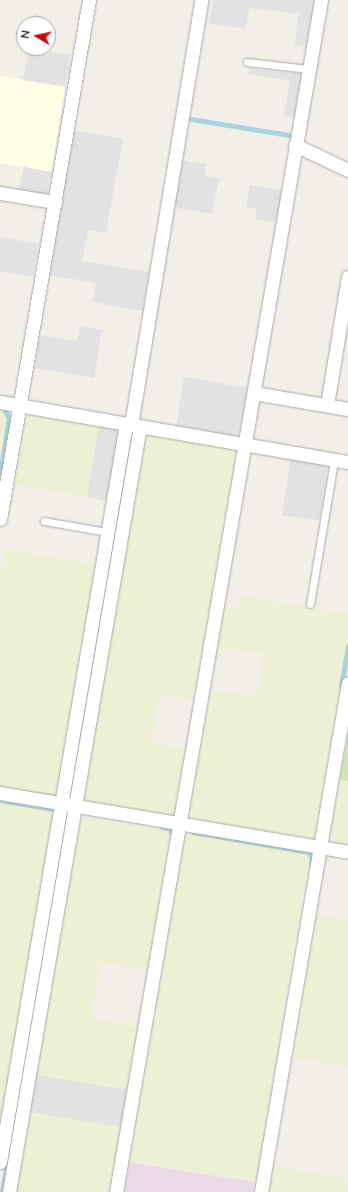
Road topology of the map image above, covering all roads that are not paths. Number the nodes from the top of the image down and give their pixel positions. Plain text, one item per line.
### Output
1 (89, 0) edge
2 (201, 0) edge
3 (321, 0) edge
4 (247, 62) dead end
5 (309, 69) junction
6 (295, 145) junction
7 (348, 170) edge
8 (0, 193) edge
9 (55, 202) junction
10 (348, 277) edge
11 (254, 393) junction
12 (0, 402) edge
13 (327, 405) junction
14 (20, 406) junction
15 (348, 409) edge
16 (132, 425) junction
17 (244, 444) junction
18 (334, 460) junction
19 (348, 462) edge
20 (0, 519) edge
21 (44, 521) dead end
22 (107, 532) junction
23 (310, 604) dead end
24 (348, 683) edge
25 (0, 793) edge
26 (61, 803) junction
27 (75, 806) junction
28 (179, 823) junction
29 (319, 847) junction
30 (348, 852) edge
31 (0, 1162) edge
32 (9, 1192) edge
33 (116, 1192) edge
34 (260, 1192) edge

1 - 9 street
2 - 16 street
3 - 5 street
4 - 5 lane
5 - 6 street
6 - 7 street
6 - 11 street
8 - 9 street
9 - 14 street
10 - 13 street
11 - 13 street
11 - 17 street
12 - 14 street
13 - 15 street
14 - 16 street
14 - 20 street
16 - 17 street
16 - 22 street
16 - 27 street
17 - 18 street
17 - 28 street
18 - 19 street
18 - 23 lane
21 - 22 lane
22 - 26 street
24 - 29 street
25 - 26 street
26 - 27 street
26 - 31 street
27 - 28 street
27 - 32 street
28 - 29 street
28 - 33 street
29 - 30 street
29 - 34 street

